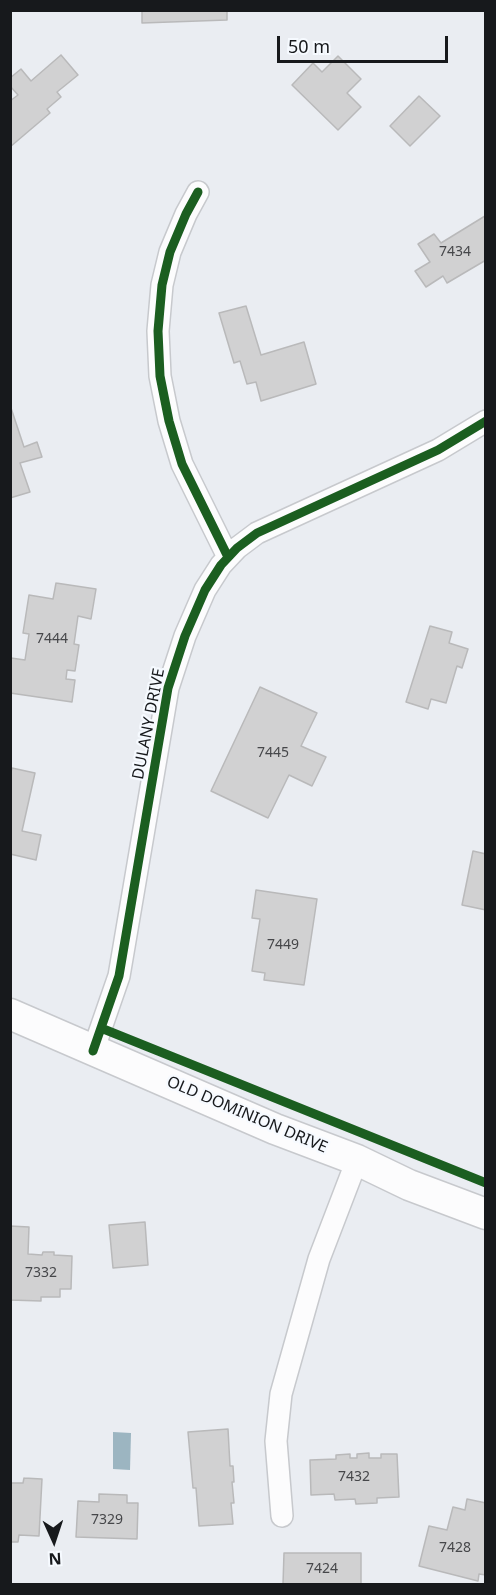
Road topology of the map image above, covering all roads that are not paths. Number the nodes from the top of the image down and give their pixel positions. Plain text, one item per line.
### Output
1 (198, 192) dead end
2 (486, 421) edge
3 (228, 557) junction
4 (10, 1014) edge
5 (93, 1051) junction
6 (357, 1160) junction
7 (486, 1214) edge
8 (282, 1516) dead end

1 - 3 street
2 - 3 street, DULANY DRIVE
3 - 5 street, DULANY DRIVE
4 - 5 main road, OLD DOMINION DRIVE
5 - 6 main road, OLD DOMINION DRIVE
6 - 7 main road, OLD DOMINION DRIVE
6 - 8 street

